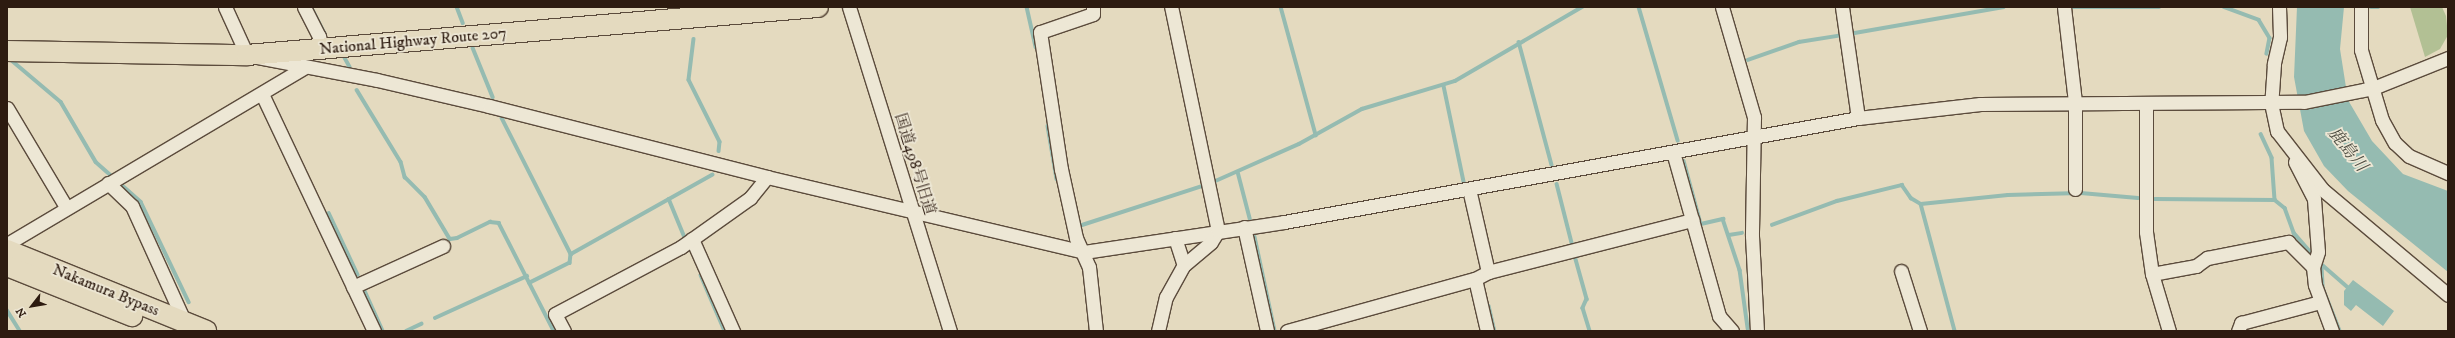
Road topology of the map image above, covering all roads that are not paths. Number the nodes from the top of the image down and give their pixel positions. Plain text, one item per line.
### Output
1 (225, 7) edge
2 (304, 7) edge
3 (818, 7) edge
4 (849, 7) edge
5 (1093, 7) edge
6 (1171, 7) edge
7 (1722, 7) edge
8 (1842, 7) edge
9 (2064, 7) edge
10 (2279, 7) edge
11 (2361, 7) edge
12 (719, 11) edge
13 (9, 49) edge
14 (322, 49) junction
15 (247, 55) junction
16 (2448, 58) edge
17 (304, 68) junction
18 (2373, 88) junction
19 (262, 94) junction
20 (2075, 102) junction
21 (2271, 103) junction
22 (2146, 104) junction
23 (7, 108) edge
24 (1858, 118) junction
25 (1754, 137) junction
26 (1673, 152) junction
27 (2292, 152) junction
28 (2448, 173) edge
29 (767, 177) junction
30 (113, 180) junction
31 (1469, 189) junction
32 (2075, 190) dead end
33 (66, 207) junction
34 (912, 211) junction
35 (1692, 220) junction
36 (1244, 227) junction
37 (1218, 231) junction
38 (1176, 238) junction
39 (692, 239) junction
40 (7, 244) edge
41 (443, 246) dead end
42 (7, 250) edge
43 (1084, 252) junction
44 (1184, 265) junction
45 (7, 266) edge
46 (2313, 266) junction
47 (1900, 271) dead end
48 (1488, 272) junction
49 (2152, 274) junction
50 (1475, 279) junction
51 (353, 287) junction
52 (2448, 295) edge
53 (2320, 302) junction
54 (177, 327) edge
55 (206, 331) edge
56 (374, 331) edge
57 (564, 331) edge
58 (733, 331) edge
59 (950, 331) edge
60 (1096, 331) edge
61 (1158, 331) edge
62 (1266, 331) edge
63 (1286, 331) edge
64 (1487, 331) edge
65 (1732, 331) edge
66 (1757, 331) edge
67 (1920, 331) edge
68 (2169, 331) edge
69 (2238, 331) edge
70 (2332, 331) edge

1 - 15 street
2 - 14 street
3 - 12 highway, National Highway Route 207
4 - 34 street, 国道498号旧道
5 - 43 street
6 - 37 street
7 - 25 street
8 - 24 street
9 - 20 street
10 - 21 street
11 - 18 street
12 - 14 highway, National Highway Route 207
13 - 15 highway, National Highway Route 207
14 - 15 highway, National Highway Route 207
15 - 17 street
16 - 18 street
17 - 19 street
17 - 29 street
18 - 21 street
18 - 28 street
19 - 30 street
19 - 51 street
20 - 22 street
20 - 24 street
20 - 32 street
21 - 22 street
21 - 27 street
22 - 49 street
23 - 33 street
24 - 25 street
25 - 26 street
25 - 66 street
26 - 31 street
26 - 35 street
27 - 46 street
27 - 52 street
29 - 34 street
29 - 39 street
30 - 33 street
30 - 54 street
31 - 36 street
31 - 48 street
33 - 40 street
34 - 43 street
34 - 59 street, 国道498号旧道
35 - 48 street
35 - 65 street
36 - 37 street
36 - 62 street
37 - 38 street
37 - 44 street
38 - 43 street
38 - 44 street
39 - 57 street
39 - 58 street
41 - 51 street
42 - 54 highway, Nakamura Bypass
43 - 60 street
44 - 61 street
45 - 54 highway, Nakamura Bypass
46 - 49 street
46 - 53 street
47 - 67 street
48 - 50 street
49 - 68 street
50 - 63 street
50 - 64 street
51 - 56 street
53 - 69 street
53 - 70 street
54 - 55 highway, Nakamura Bypass

